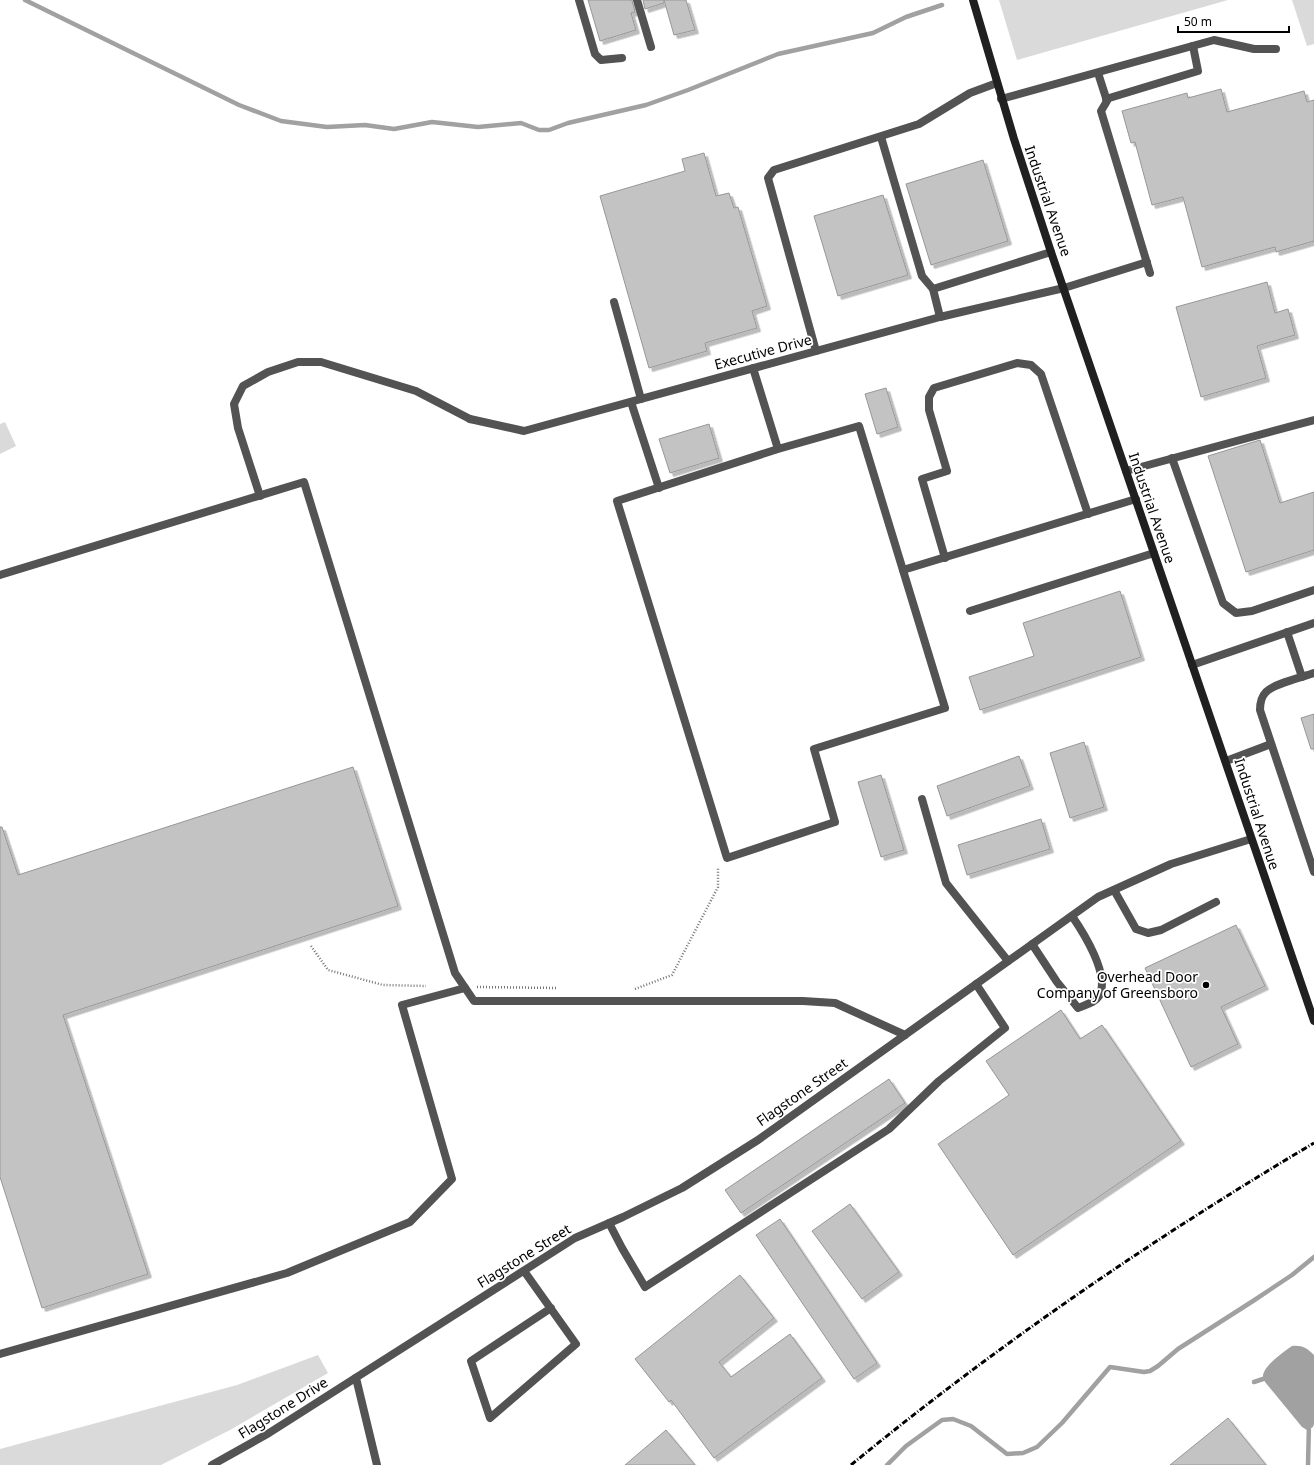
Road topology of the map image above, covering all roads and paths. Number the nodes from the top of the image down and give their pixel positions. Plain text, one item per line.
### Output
1 (579, 0) edge
2 (638, 0) edge
3 (973, 0) edge
4 (1193, 46) junction
5 (651, 47) dead end
6 (1276, 49) dead end
7 (622, 58) dead end
8 (1098, 72) junction
9 (997, 83) junction
10 (1001, 99) junction
11 (1106, 99) junction
12 (881, 136) junction
13 (1051, 252) junction
14 (1147, 262) junction
15 (1150, 273) dead end
16 (1064, 288) junction
17 (933, 289) junction
18 (614, 302) dead end
19 (940, 317) junction
20 (816, 351) junction
21 (752, 368) junction
22 (641, 399) junction
23 (631, 402) junction
24 (1314, 420) edge
25 (778, 449) junction
26 (1172, 458) junction
27 (1126, 471) junction
28 (658, 488) junction
29 (260, 496) junction
30 (1136, 499) junction
31 (1088, 514) junction
32 (1154, 554) junction
33 (945, 558) junction
34 (903, 570) junction
35 (0, 575) edge
36 (1314, 590) edge
37 (970, 612) dead end
38 (1314, 623) edge
39 (1287, 632) junction
40 (1192, 666) junction
41 (1314, 673) edge
42 (1302, 677) junction
43 (1271, 744) junction
44 (1226, 761) junction
45 (922, 799) dead end
46 (1251, 839) junction
47 (718, 867) dead end
48 (1314, 872) edge
49 (1114, 890) junction
50 (1216, 902) dead end
51 (1072, 916) junction
52 (1032, 944) junction
53 (311, 946) dead end
54 (1008, 961) junction
55 (976, 984) junction
56 (430, 986) dead end
57 (467, 987) junction
58 (563, 988) dead end
59 (634, 990) dead end
60 (1314, 1021) edge
61 (906, 1035) junction
62 (609, 1223) junction
63 (524, 1271) junction
64 (550, 1308) junction
65 (0, 1354) edge
66 (367, 1371) joint
67 (356, 1378) junction
68 (212, 1465) edge
69 (377, 1465) edge

1 - 7 street
2 - 5 street
3 - 9 main road, Industrial Avenue
4 - 6 street
4 - 8 street
4 - 11 street
8 - 10 street
8 - 11 street
9 - 10 main road, Industrial Avenue
9 - 12 street
10 - 13 main road, Industrial Avenue
11 - 14 street
12 - 17 street
12 - 20 street
13 - 16 main road, Industrial Avenue
13 - 17 street
14 - 15 street
14 - 16 street, Executive Drive
16 - 19 street, Executive Drive
16 - 27 main road, Industrial Avenue
17 - 19 street
18 - 22 street
19 - 20 street, Executive Drive
20 - 21 street, Executive Drive
21 - 22 street, Executive Drive
21 - 25 street
22 - 23 street, Executive Drive
23 - 28 street
23 - 29 street, Executive Drive
24 - 26 street
25 - 28 street
25 - 34 street
26 - 27 street
26 - 36 street
27 - 30 main road, Industrial Avenue
28 - 34 street
29 - 35 street
29 - 57 street
30 - 31 street
30 - 32 main road, Industrial Avenue
31 - 33 street
31 - 33 street
32 - 37 street
32 - 40 main road, Industrial Avenue
33 - 34 street
38 - 39 street
39 - 40 street
39 - 42 street
40 - 44 main road, Industrial Avenue
41 - 42 street
42 - 43 street
43 - 44 street
43 - 48 street
44 - 46 main road, Industrial Avenue
45 - 54 street
46 - 49 street, Flagstone Street
46 - 60 main road, Industrial Avenue
47 - 59 path
49 - 50 street
49 - 51 street, Flagstone Street
51 - 52 street, Flagstone Street
51 - 52 street
52 - 54 street, Flagstone Street
53 - 56 path
54 - 55 street, Flagstone Street
55 - 61 street, Flagstone Street
55 - 62 street
57 - 58 path
57 - 61 street
57 - 65 street
61 - 62 street, Flagstone Street
62 - 63 street, Flagstone Street
63 - 64 street
63 - 66 street, Flagstone Street
64 - 64 street
66 - 67 street, Flagstone Drive
67 - 68 street, Flagstone Drive
67 - 69 street

